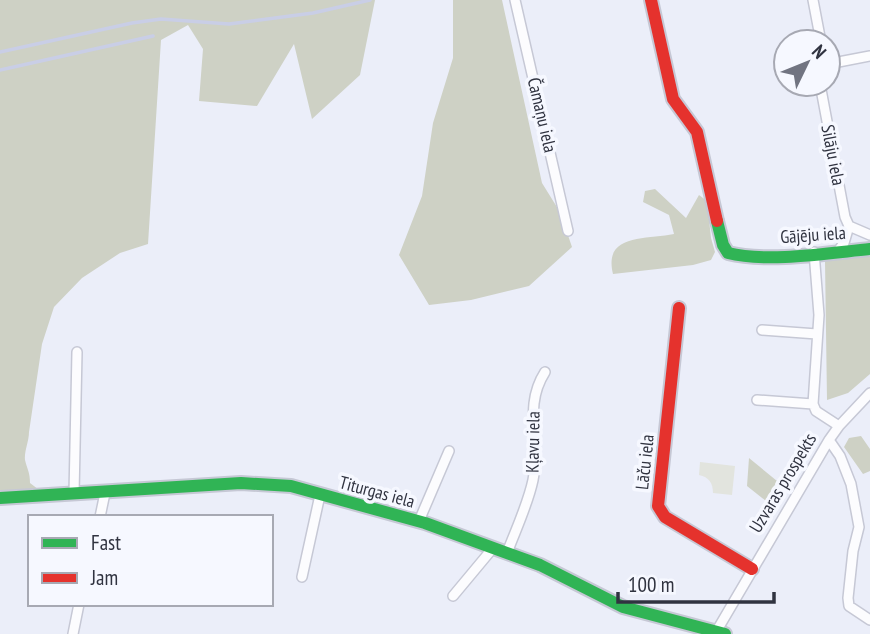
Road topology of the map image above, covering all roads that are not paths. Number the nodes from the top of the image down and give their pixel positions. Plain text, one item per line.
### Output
1 (515, 0) edge
2 (651, 0) edge
3 (813, 0) edge
4 (818, 28) edge
5 (870, 56) edge
6 (842, 61) edge
7 (823, 98) edge
8 (849, 226) junction
9 (568, 231) dead end
10 (870, 235) edge
11 (870, 249) edge
12 (838, 251) junction
13 (814, 252) junction
14 (679, 308) dead end
15 (762, 330) dead end
16 (817, 334) junction
17 (77, 352) dead end
18 (545, 372) dead end
19 (870, 393) edge
20 (757, 400) dead end
21 (813, 404) junction
22 (839, 426) junction
23 (829, 440) junction
24 (449, 451) dead end
25 (105, 493) junction
26 (74, 494) junction
27 (320, 495) junction
28 (0, 498) edge
29 (100, 515) edge
30 (419, 521) junction
31 (493, 548) junction
32 (507, 553) junction
33 (752, 569) junction
34 (302, 577) dead end
35 (453, 596) dead end
36 (79, 606) edge
37 (870, 621) edge
38 (719, 633) edge
39 (72, 634) edge

1 - 9 street, Čamaņu iela
2 - 13 street, Gājēju iela
3 - 4 street
5 - 6 street
7 - 8 street, Silāju iela
8 - 10 street
8 - 12 street
11 - 12 street, Gājēju iela
12 - 13 street, Gājēju iela
13 - 16 street
14 - 33 street, Lāču iela
15 - 16 street
16 - 21 street
17 - 26 street
18 - 32 street, Kļavu iela
19 - 22 street, Uzvaras prospekts
20 - 21 street
21 - 22 street
22 - 23 street, Uzvaras prospekts
23 - 33 street, Uzvaras prospekts
23 - 37 street
24 - 30 street
25 - 26 street, Titurgas iela
25 - 27 street, Titurgas iela
25 - 29 street
26 - 28 street, Titurgas iela
27 - 30 street, Titurgas iela
27 - 34 street
30 - 31 street, Titurgas iela
31 - 32 street, Titurgas iela
31 - 35 street
32 - 38 street, Titurgas iela
33 - 38 street, Uzvaras prospekts
36 - 39 street

